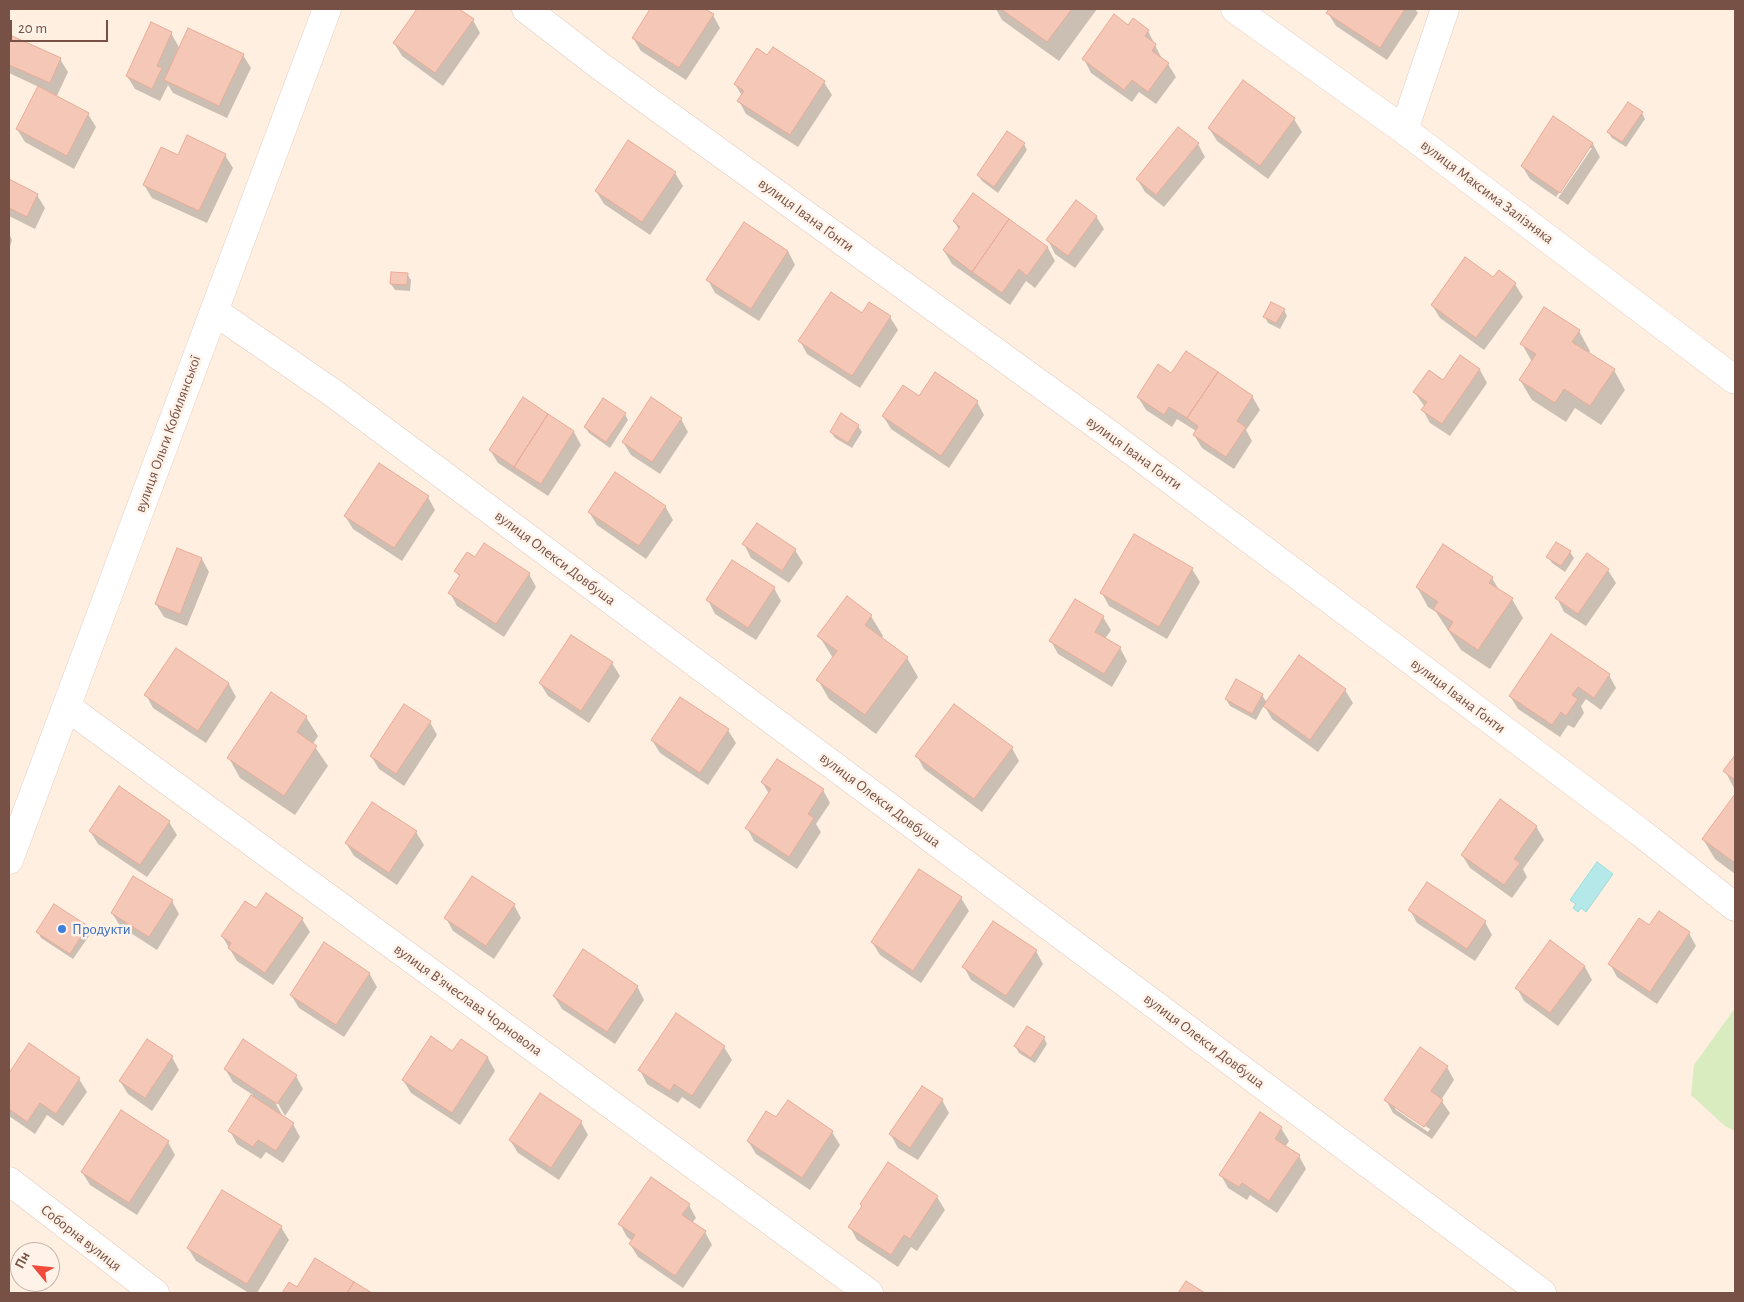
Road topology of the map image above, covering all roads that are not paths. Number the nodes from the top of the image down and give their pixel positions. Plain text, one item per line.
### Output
1 (327, 9) edge
2 (526, 9) edge
3 (1235, 9) edge
4 (1445, 9) edge
5 (1404, 130) junction
6 (214, 311) junction
7 (1735, 380) edge
8 (67, 707) junction
9 (9, 860) edge
10 (1735, 907) edge
11 (9, 1181) edge
12 (155, 1293) edge
13 (869, 1293) edge
14 (1542, 1293) edge

1 - 6 street, вулиця Ольги Кобилянської
2 - 10 street, вулиця Івана Ґонти
3 - 5 street, вулиця Максима Залізняка
4 - 5 street
5 - 7 street, вулиця Максима Залізняка
6 - 8 street, вулиця Ольги Кобилянської
6 - 14 street, вулиця Олекси Довбуша
8 - 9 street, вулиця Ольги Кобилянської
8 - 13 street, вулиця Вʼячеслава Чорновола
11 - 12 street, Соборна вулиця

